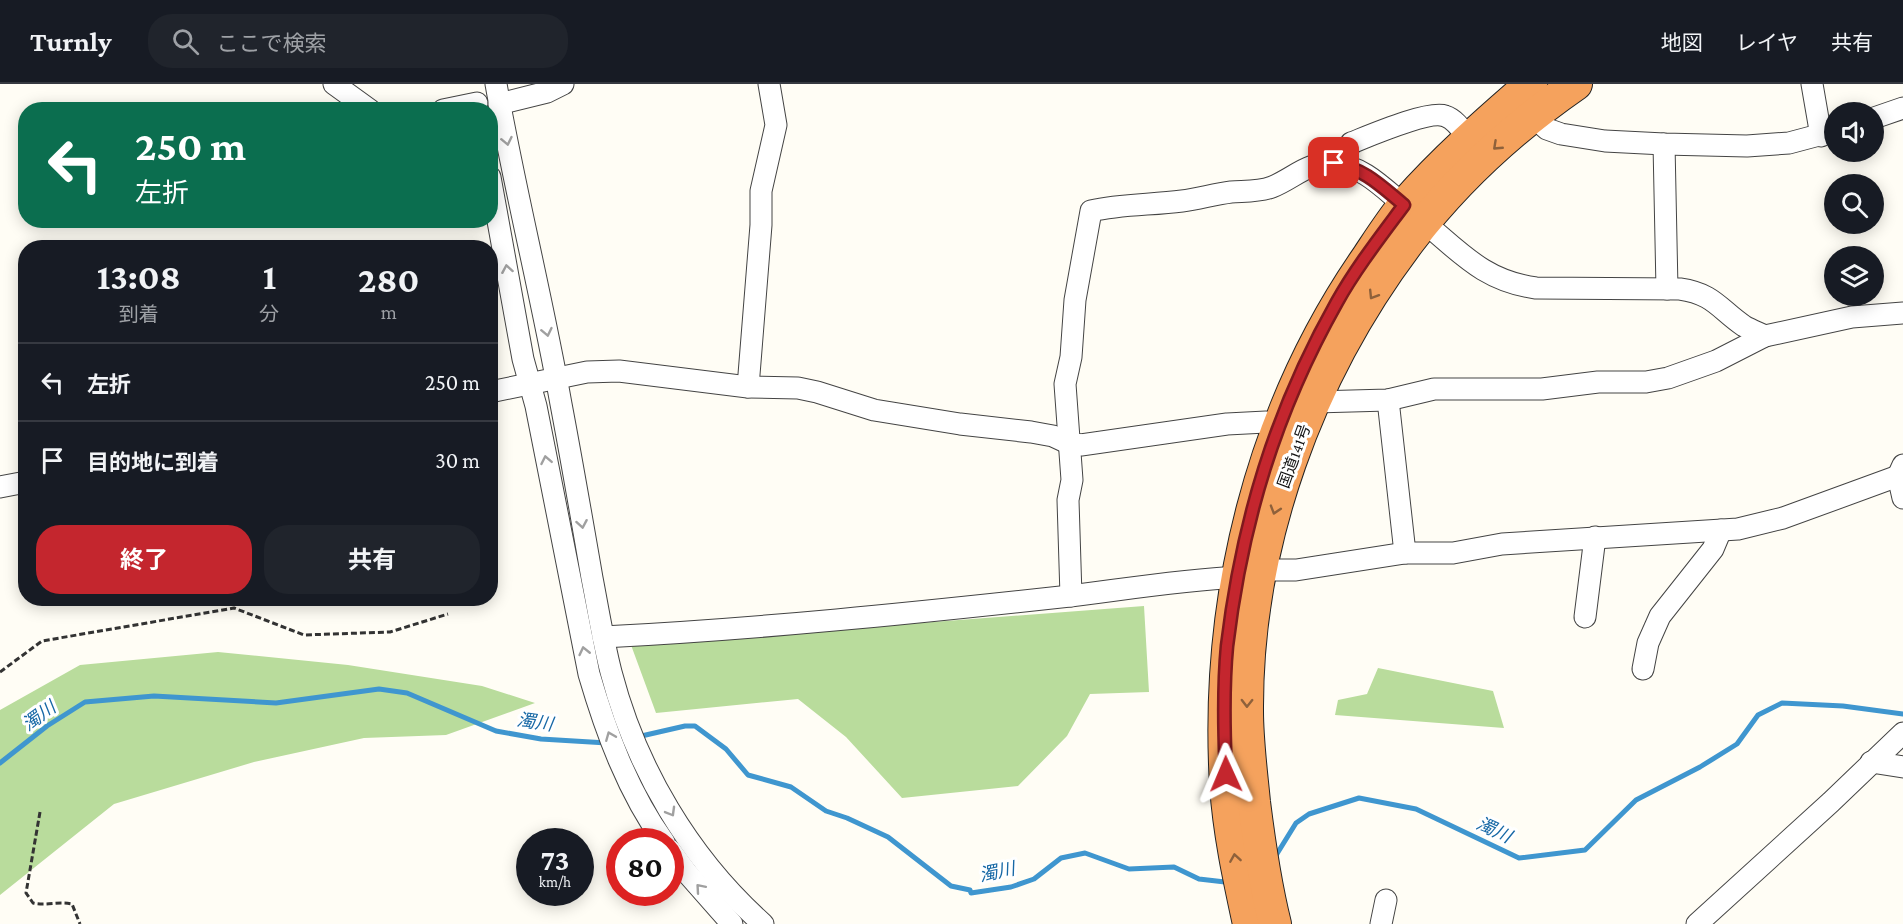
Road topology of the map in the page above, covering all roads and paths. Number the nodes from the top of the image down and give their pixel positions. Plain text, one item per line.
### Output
1 (334, 84) edge
2 (563, 84) edge
3 (769, 84) edge
4 (1531, 84) edge
5 (1576, 84) edge
6 (1812, 84) edge
7 (498, 94) edge
8 (359, 102) edge
9 (1903, 108) edge
10 (1884, 115) edge
11 (1532, 116) junction
12 (1824, 121) edge
13 (1824, 134) edge
14 (1468, 138) junction
15 (1664, 144) junction
16 (1341, 165) junction
17 (1415, 214) junction
18 (498, 218) edge
19 (1667, 289) junction
20 (1903, 313) edge
21 (1766, 336) junction
22 (556, 378) junction
23 (530, 383) junction
24 (748, 387) junction
25 (498, 390) edge
26 (1389, 400) junction
27 (1315, 402) junction
28 (1277, 426) junction
29 (1068, 443) junction
30 (1901, 470) edge
31 (18, 484) edge
32 (0, 487) edge
33 (1903, 498) edge
34 (1721, 530) junction
35 (1595, 537) junction
36 (1405, 553) junction
37 (1249, 573) junction
38 (1071, 596) junction
39 (448, 614) dead end
40 (1585, 617) dead end
41 (603, 637) junction
42 (1643, 669) dead end
43 (0, 672) edge
44 (1903, 733) edge
45 (1871, 762) junction
46 (632, 763) junction
47 (1903, 767) edge
48 (40, 812) dead end
49 (656, 828) edge
50 (684, 869) edge
51 (1386, 900) dead end
52 (1261, 918) edge
53 (80, 924) edge
54 (732, 924) edge
55 (764, 924) edge
56 (1381, 924) edge
57 (1697, 924) edge

1 - 8 street
2 - 7 street
3 - 24 street
4 - 14 highway, 国道141号
5 - 11 highway, 国道141号
6 - 12 street
7 -> 22 street
9 - 10 street
11 - 15 street
11 -> 17 highway, 国道141号
13 - 15 street
14 - 16 street
14 - 17 highway, 国道141号
15 - 19 street
16 - 17 street
16 - 29 street
17 - 19 street
17 -> 27 highway, 国道141号
17 - 28 highway, 国道141号
23 -> 18 street
19 - 21 street
20 - 21 street
21 - 26 street
22 - 23 street
22 - 24 street
22 -> 41 street
23 - 25 street
46 -> 23 street
24 - 29 street
26 - 27 street
26 - 36 street
27 -> 37 highway, 国道141号
28 - 29 street
28 - 37 highway, 国道141号
29 - 38 street
30 - 33 street
30 - 34 street
31 - 32 street
34 - 35 street
34 - 42 street
35 - 36 street
35 - 40 street
36 - 37 street
37 - 38 street
37 - 52 highway, 国道141号
38 - 41 street
39 - 43 path
41 - 46 street
44 - 45 street
45 - 47 street
45 - 57 street
46 - 49 street
46 -> 55 street
48 - 53 path
54 -> 50 street
51 - 56 street

